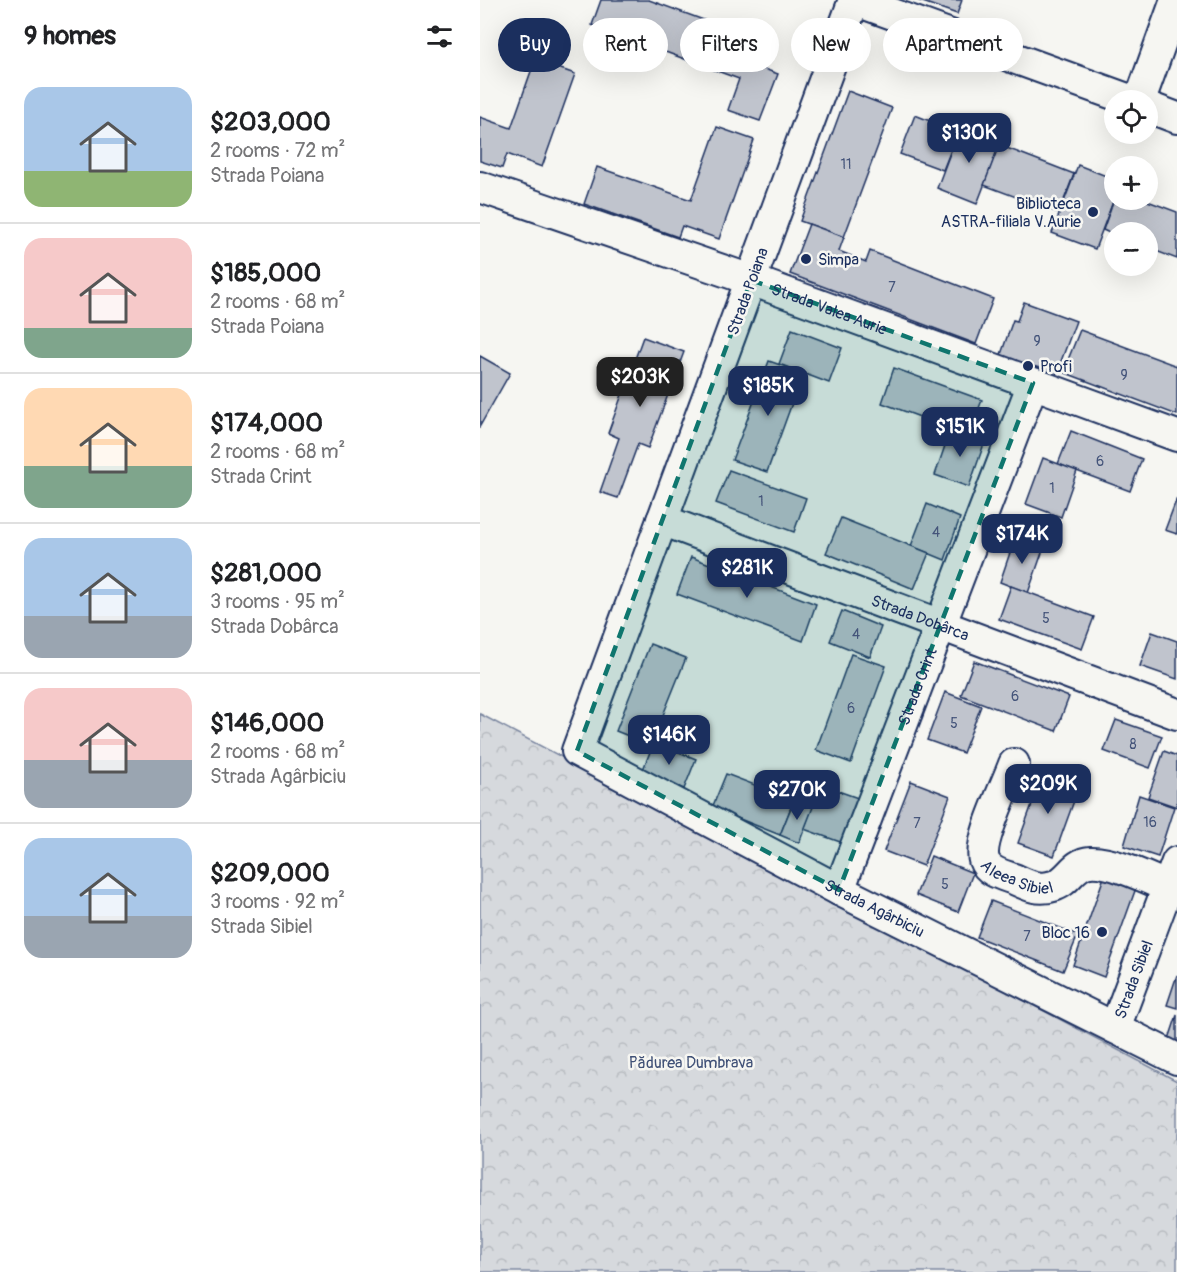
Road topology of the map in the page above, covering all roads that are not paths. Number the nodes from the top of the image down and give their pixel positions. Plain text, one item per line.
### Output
1 (854, 0) edge
2 (1176, 0) edge
3 (1144, 90) edge
4 (1104, 91) edge
5 (1158, 111) edge
6 (1177, 118) edge
7 (480, 187) edge
8 (751, 280) junction
9 (1033, 383) junction
10 (1177, 436) edge
11 (662, 520) junction
12 (942, 627) junction
13 (1177, 714) edge
14 (577, 751) joint
15 (1014, 764) dead end
16 (1174, 880) edge
17 (839, 890) junction
18 (1115, 1028) junction
19 (1177, 1059) edge

1 - 4 street
1 - 8 street, Strada Poiana
2 - 3 street
5 - 6 street
7 - 8 street, Strada Valea Aurie
8 - 9 street, Strada Valea Aurie
8 - 11 street, Strada Poiana
9 - 10 street, Strada Valea Aurie
9 - 12 street, Strada Crint
11 - 12 street, Strada Dobârca
11 - 14 street, Strada Poiana
12 - 13 street, Strada Dobârca
12 - 17 street, Strada Crint
14 - 17 street, Strada Agârbiciu
15 - 16 street, Aleea Sibiel
16 - 18 street, Strada Sibiel
17 - 18 street, Strada Agârbiciu
18 - 19 street, Strada Agârbiciu

